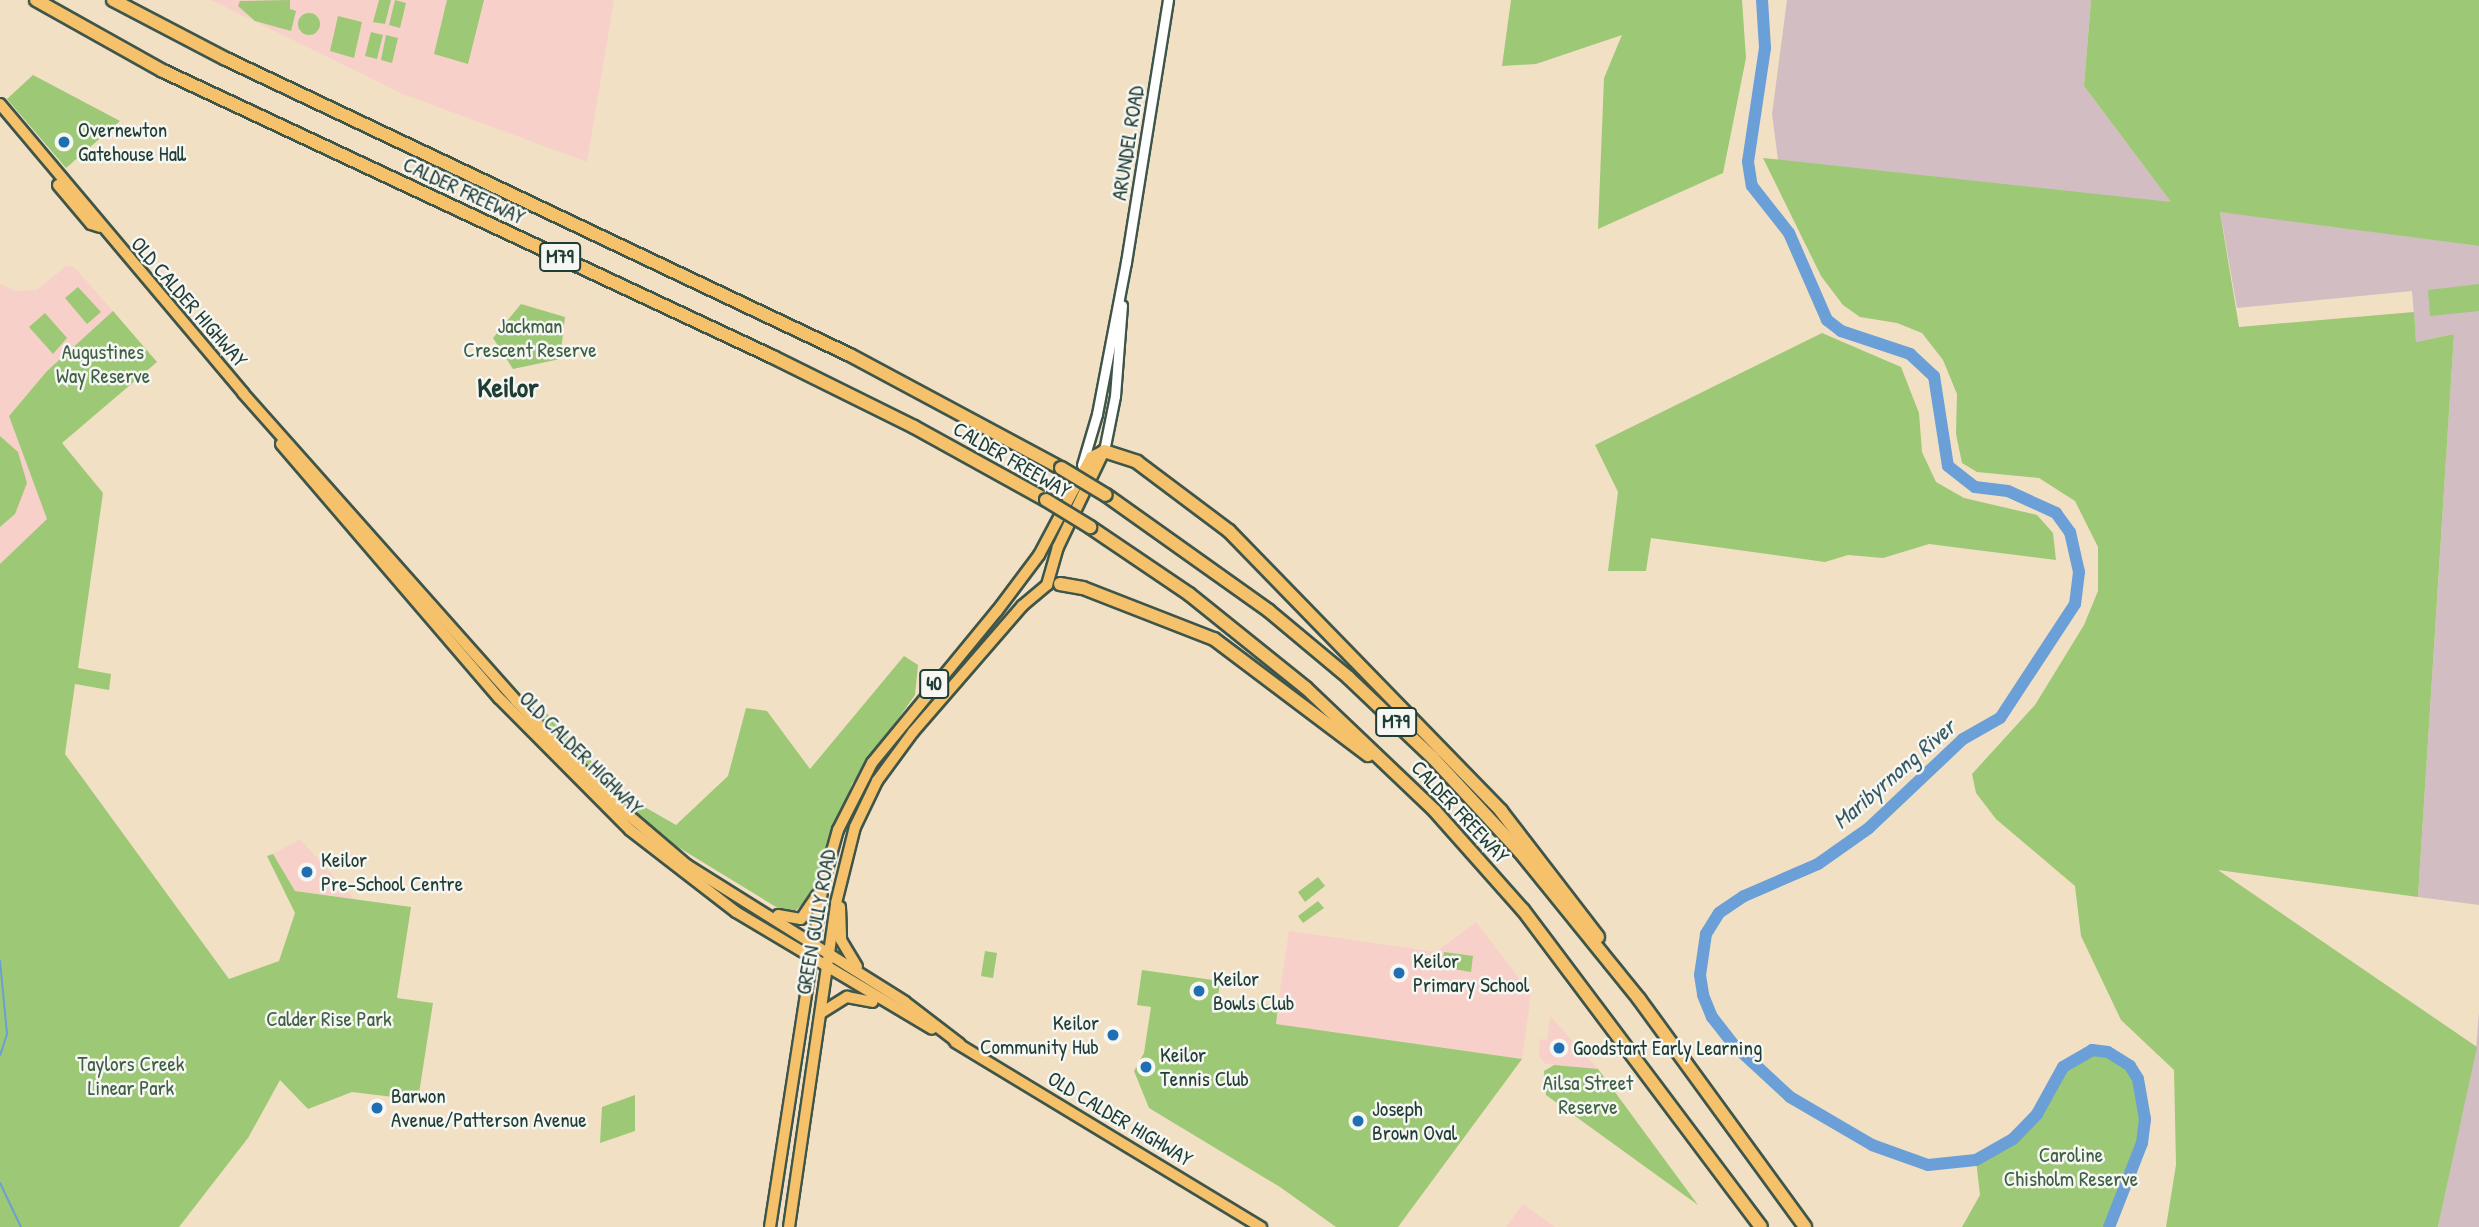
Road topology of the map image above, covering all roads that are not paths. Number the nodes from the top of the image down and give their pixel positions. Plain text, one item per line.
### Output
1 (36, 0) edge
2 (113, 0) edge
3 (1169, 0) edge
4 (0, 104) edge
5 (0, 114) edge
6 (100, 227) junction
7 (1126, 262) junction
8 (1104, 451) junction
9 (1085, 457) joint
10 (1051, 534) junction
11 (1028, 570) junction
12 (1060, 584) joint
13 (1046, 585) junction
14 (517, 707) junction
15 (1435, 811) junction
16 (687, 864) junction
17 (827, 865) junction
18 (841, 873) junction
19 (814, 943) junction
20 (828, 952) junction
21 (812, 958) junction
22 (827, 968) junction
23 (865, 975) junction
24 (1639, 999) junction
25 (821, 1013) junction
26 (905, 1015) junction
27 (960, 1045) junction
28 (771, 1227) edge
29 (789, 1227) edge
30 (1261, 1227) edge
31 (1761, 1227) edge
32 (1805, 1227) edge

1 - 15 highway, CALDER FREEWAY / M79, bridge
2 - 24 highway, CALDER FREEWAY / M79, bridge
3 - 7 street, ARUNDEL ROAD
4 - 6 main road, OLD CALDER HIGHWAY
5 - 6 main road, OLD CALDER HIGHWAY
6 - 14 main road, OLD CALDER HIGHWAY
7 - 8 street, ARUNDEL ROAD
7 - 9 street, ARUNDEL ROAD
8 - 10 main road
8 - 13 main road, GREEN GULLY ROAD
8 - 24 highway
9 - 10 street, GREEN GULLY ROAD
10 - 11 main road, GREEN GULLY ROAD
11 - 13 main road
11 - 17 main road, GREEN GULLY ROAD / 40
12 - 13 main road
12 - 15 highway
13 - 18 main road, GREEN GULLY ROAD / 40
14 - 16 main road, OLD CALDER HIGHWAY
14 - 21 main road, OLD CALDER HIGHWAY
15 - 31 highway, CALDER FREEWAY / M79
16 - 17 main road
16 - 19 main road, OLD CALDER HIGHWAY
17 - 19 main road, GREEN GULLY ROAD / 40
18 - 20 main road, GREEN GULLY ROAD / 40
18 - 23 main road
19 - 20 main road, OLD CALDER HIGHWAY
19 - 21 main road, GREEN GULLY ROAD / 40
20 - 22 main road, GREEN GULLY ROAD / 40
20 - 23 main road, OLD CALDER HIGHWAY
21 - 22 main road, OLD CALDER HIGHWAY
21 - 28 main road, GREEN GULLY ROAD / 40
22 - 25 main road, GREEN GULLY ROAD / 40
22 - 26 main road, OLD CALDER HIGHWAY
23 - 27 main road, OLD CALDER HIGHWAY
24 - 32 highway, CALDER FREEWAY / M79
25 - 26 main road
25 - 29 main road, GREEN GULLY ROAD / 40
26 - 27 main road, OLD CALDER HIGHWAY
27 - 30 main road, OLD CALDER HIGHWAY

